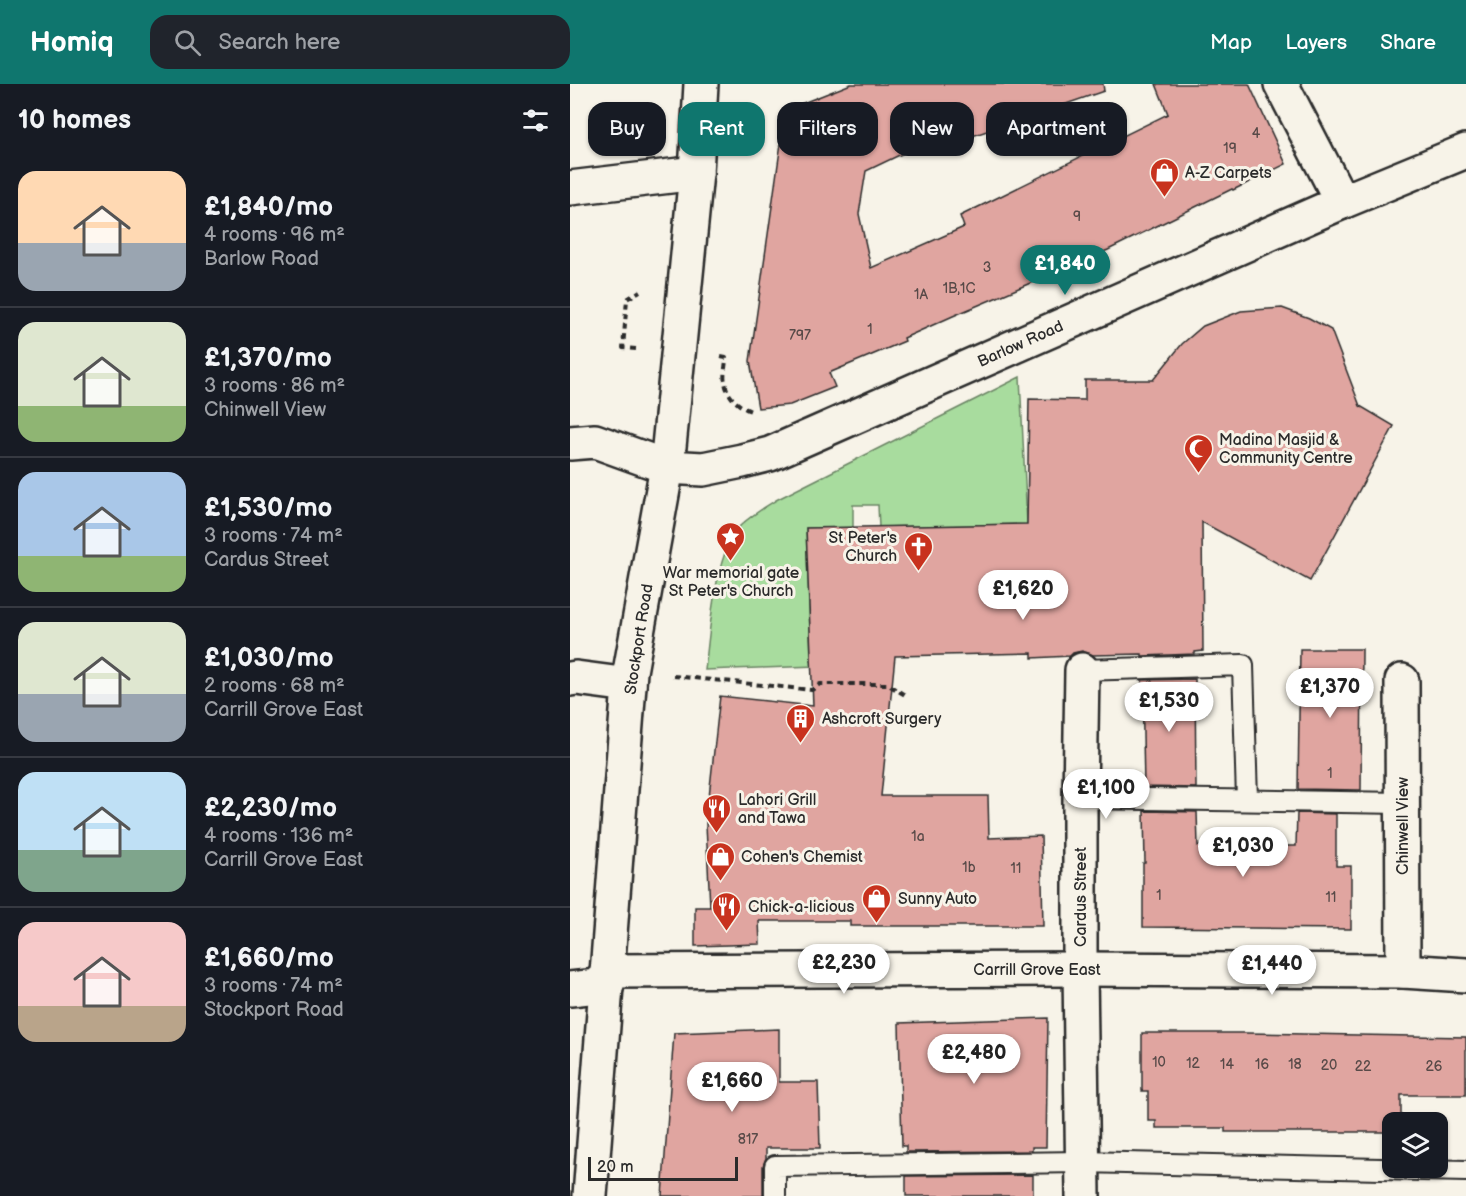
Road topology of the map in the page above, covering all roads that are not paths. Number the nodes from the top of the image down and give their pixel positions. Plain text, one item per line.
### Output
1 (701, 84) edge
2 (1281, 84) edge
3 (1466, 150) edge
4 (696, 173) junction
5 (570, 188) edge
6 (1342, 202) junction
7 (570, 443) edge
8 (667, 467) junction
9 (1082, 670) joint
10 (570, 679) edge
11 (630, 679) junction
12 (1402, 681) dead end
13 (1080, 798) junction
14 (1247, 801) junction
15 (1402, 803) junction
16 (1080, 969) junction
17 (1403, 972) junction
18 (1466, 975) edge
19 (608, 978) junction
20 (570, 989) edge
21 (1082, 1162) junction
22 (1466, 1171) edge
23 (590, 1196) edge
24 (775, 1196) edge
25 (1083, 1196) edge

1 - 4 main road, Stockport Road
2 - 6 main road
3 - 6 main road, Barlow Road
4 - 5 main road
4 - 8 main road, Stockport Road
6 - 8 main road, Barlow Road
7 - 8 main road, Barlow Road
8 - 11 main road, Stockport Road
9 - 13 main road, Cardus Street
9 - 14 lane
10 - 11 main road
11 - 19 main road, Stockport Road
12 - 15 main road, Chinwell View
13 - 14 lane
13 - 16 main road, Cardus Street
14 - 15 lane
15 - 17 main road, Chinwell View
16 - 17 main road, Carrill Grove East
16 - 19 main road, Carrill Grove East
16 - 21 main road, Cardus Street
17 - 18 main road, Carrill Grove East
19 - 20 main road, Carrill Grove East
19 - 23 main road, Stockport Road
21 - 22 lane
21 - 24 lane
21 - 25 main road, Cardus Street

